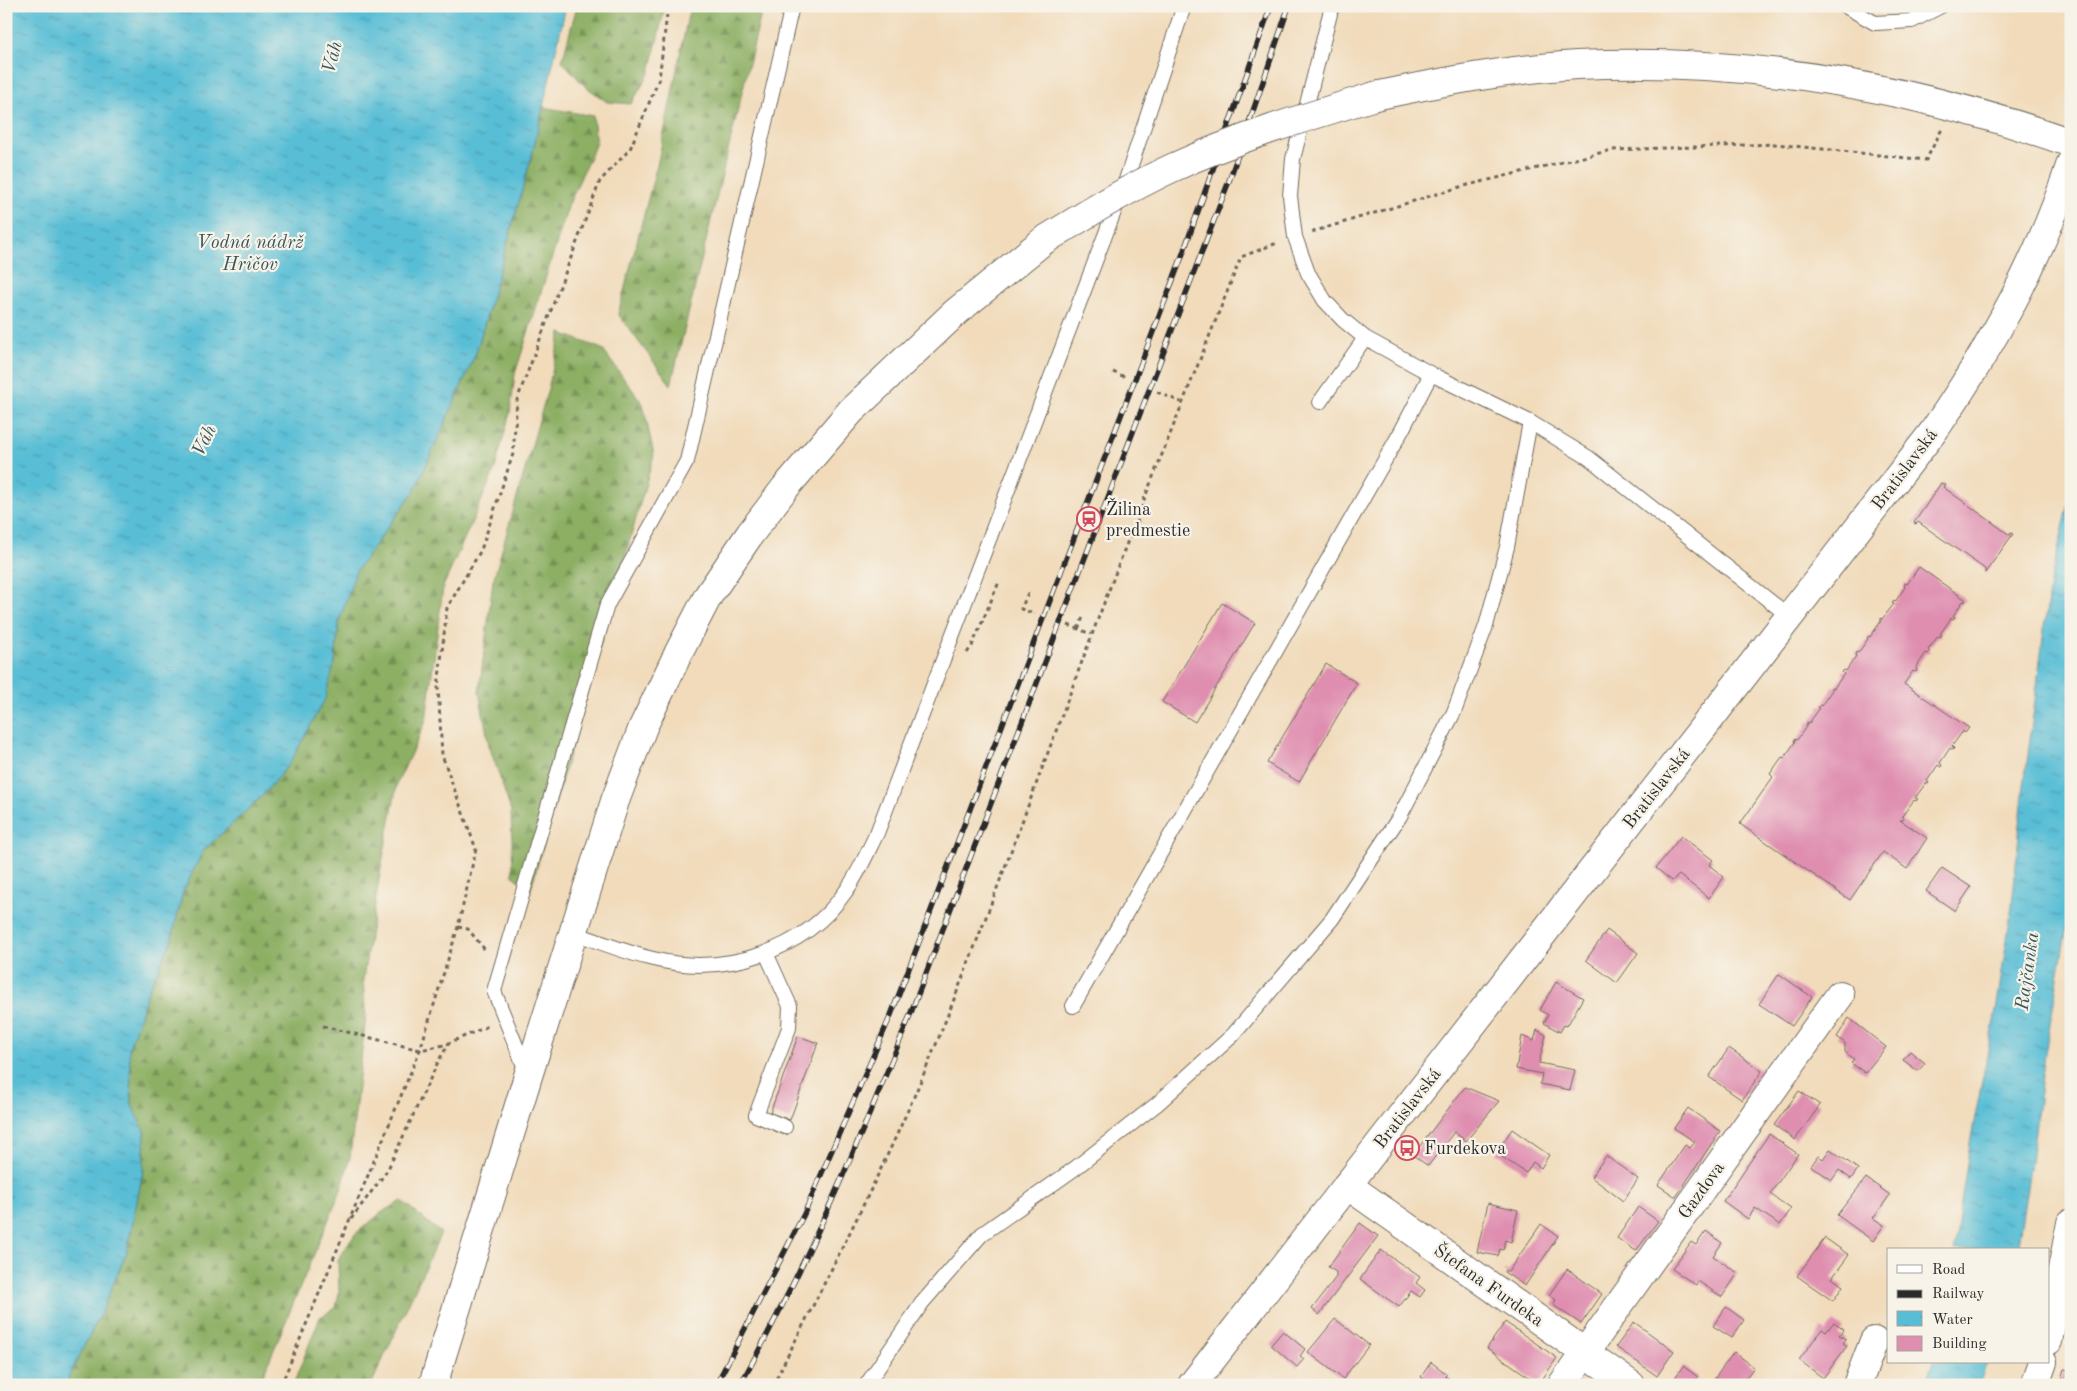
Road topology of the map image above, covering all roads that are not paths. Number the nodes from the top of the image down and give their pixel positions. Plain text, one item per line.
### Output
1 (792, 6) edge
2 (1184, 6) edge
3 (1332, 6) edge
4 (1845, 6) edge
5 (1941, 6) edge
6 (2071, 143) edge
7 (2071, 163) edge
8 (1365, 338) junction
9 (1431, 374) junction
10 (1320, 402) dead end
11 (1530, 422) junction
12 (1790, 617) junction
13 (574, 932) junction
14 (766, 953) junction
15 (1840, 995) dead end
16 (1073, 1006) dead end
17 (528, 1076) junction
18 (784, 1127) dead end
19 (1347, 1185) junction
20 (2071, 1223) edge
21 (2050, 1331) edge
22 (1874, 1341) dead end
23 (1585, 1353) junction
24 (2042, 1364) edge
25 (868, 1384) edge
26 (433, 1385) edge
27 (1192, 1385) edge
28 (1562, 1385) edge
29 (1631, 1385) edge
30 (1857, 1385) edge
31 (2035, 1385) edge

1 - 17 lane
2 - 14 lane
3 - 8 lane
4 - 5 lane
6 - 13 street, bridge
7 - 12 street, Bratislavská
8 - 9 lane
8 - 10 lane
9 - 11 lane
9 - 16 lane
11 - 12 lane
11 - 25 lane
12 - 19 street, Bratislavská
13 - 14 lane
13 - 17 street
14 - 18 lane
15 - 23 street, Gazdova
17 - 26 street
19 - 23 street, Štefana Furdeka
19 - 27 street, Bratislavská
20 - 21 street
22 - 30 street
23 - 28 street, Gazdova
23 - 29 street, Štefana Furdeka
24 - 31 street

